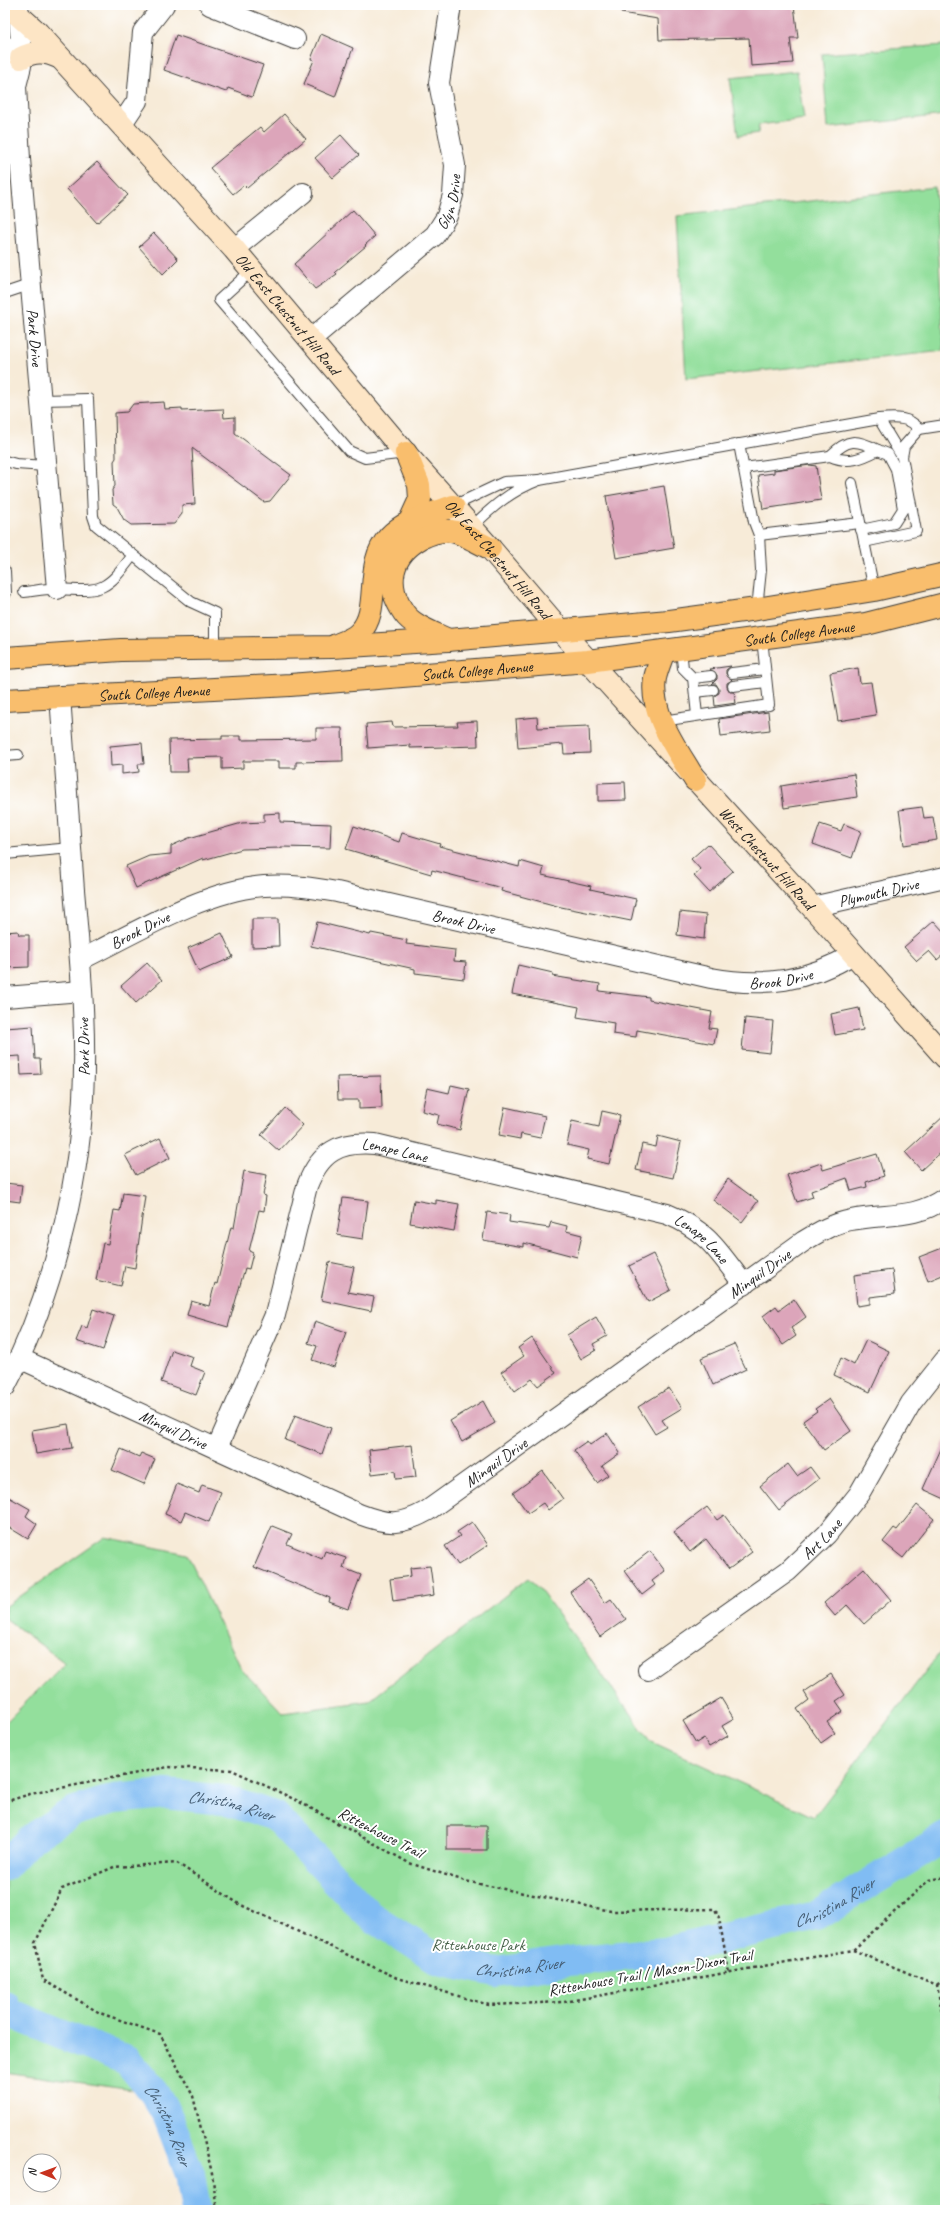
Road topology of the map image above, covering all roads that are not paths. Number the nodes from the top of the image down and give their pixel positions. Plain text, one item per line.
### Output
1 (164, 5) edge
2 (210, 5) edge
3 (451, 5) edge
4 (15, 9) edge
5 (295, 39) dead end
6 (13, 52) edge
7 (58, 57) junction
8 (121, 125) junction
9 (12, 160) edge
10 (303, 193) dead end
11 (234, 249) junction
12 (252, 270) junction
13 (29, 285) junction
14 (5, 293) edge
15 (310, 340) junction
16 (40, 400) junction
17 (879, 420) junction
18 (945, 425) edge
19 (919, 429) junction
20 (739, 444) junction
21 (878, 450) junction
22 (406, 453) junction
23 (830, 456) junction
24 (902, 458) junction
25 (5, 461) edge
26 (46, 466) junction
27 (744, 468) junction
28 (539, 480) junction
29 (852, 483) dead end
30 (452, 506) junction
31 (410, 523) junction
32 (861, 526) junction
33 (472, 527) junction
34 (759, 535) junction
35 (864, 542) junction
36 (490, 548) junction
37 (133, 555) junction
38 (5, 571) edge
39 (945, 574) edge
40 (57, 589) junction
41 (874, 590) junction
42 (24, 592) dead end
43 (6, 593) dead end
44 (945, 604) edge
45 (757, 609) junction
46 (560, 630) junction
47 (762, 638) junction
48 (448, 640) junction
49 (332, 647) junction
50 (215, 648) junction
51 (673, 650) junction
52 (5, 658) edge
53 (588, 661) junction
54 (765, 669) junction
55 (732, 673) dead end
56 (711, 676) dead end
57 (693, 678) junction
58 (766, 682) junction
59 (733, 686) dead end
60 (713, 690) dead end
61 (695, 692) junction
62 (60, 696) junction
63 (5, 700) edge
64 (697, 715) junction
65 (662, 721) junction
66 (18, 755) dead end
67 (5, 756) edge
68 (695, 780) junction
69 (71, 848) junction
70 (5, 854) edge
71 (945, 876) edge
72 (812, 907) junction
73 (854, 954) junction
74 (80, 960) junction
75 (82, 991) junction
76 (5, 998) edge
77 (945, 1057) edge
78 (945, 1198) edge
79 (744, 1285) junction
80 (19, 1358) junction
81 (945, 1360) edge
82 (5, 1386) edge
83 (217, 1448) junction
84 (648, 1670) dead end

1 - 8 street
2 - 5 street
3 - 15 street, Glyn Drive
4 - 6 street, Park Drive
4 - 7 street, Old East Chestnut Hill Road
6 - 7 street
6 - 9 street, Park Drive
7 - 8 street, Old East Chestnut Hill Road
8 - 11 street, Old East Chestnut Hill Road
9 - 13 street, Park Drive
10 - 11 street
11 - 12 street, Old East Chestnut Hill Road
12 - 15 street, Old East Chestnut Hill Road
12 - 22 lane
13 - 14 lane
13 - 16 street, Park Drive
15 - 22 street, Old East Chestnut Hill Road
16 - 26 street, Park Drive
16 - 37 lane
17 - 19 lane
17 - 20 lane
17 - 24 lane
18 - 19 lane
19 - 24 lane
20 - 27 lane
20 - 28 lane
21 - 23 lane
21 - 23 lane
21 - 32 lane
22 - 30 street, Old East Chestnut Hill Road
22 - 31 main road
23 - 27 lane
24 - 35 lane
25 - 26 lane
26 - 40 street, Park Drive
27 - 34 lane
28 - 30 lane
28 - 33 lane
29 - 32 lane
30 - 31 main road
30 - 33 street, Old East Chestnut Hill Road
31 - 49 main road
32 - 34 lane
32 - 35 lane
33 - 36 street, Old East Chestnut Hill Road
34 - 45 lane
35 - 41 lane
36 - 46 street, Old East Chestnut Hill Road
36 - 48 main road
37 - 40 lane
37 - 50 lane
38 - 43 lane
39 - 41 main road, South College Avenue
40 - 42 lane
41 - 45 main road, South College Avenue
44 - 47 main road, South College Avenue
45 - 46 main road, South College Avenue
46 - 48 main road, South College Avenue
46 - 53 street, Old East Chestnut Hill Road
47 - 51 main road, South College Avenue
47 - 54 lane
48 - 49 main road, South College Avenue
49 - 50 main road, South College Avenue
50 - 52 main road, South College Avenue
51 - 53 main road, South College Avenue
51 - 57 lane
51 - 65 main road
53 - 62 main road, South College Avenue
53 - 68 street, West Chestnut Hill Road
54 - 55 lane
54 - 58 lane
56 - 57 lane
57 - 61 lane
58 - 59 lane
58 - 64 lane
60 - 61 lane
61 - 64 lane
62 - 63 main road, South College Avenue
62 - 69 street, Park Drive
64 - 65 lane
65 - 68 main road
66 - 67 lane
68 - 72 street, West Chestnut Hill Road
69 - 70 lane
69 - 74 street, Park Drive
71 - 72 street, Plymouth Drive
72 - 73 street, West Chestnut Hill Road
73 - 74 street, Brook Drive
73 - 77 street, West Chestnut Hill Road
74 - 75 street, Park Drive
75 - 76 street
75 - 80 street, Park Drive
78 - 79 street, Minquil Drive
79 - 83 street, Minquil Drive
79 - 83 street, Lenape Lane
80 - 82 street, Park Drive
80 - 83 street, Minquil Drive
81 - 84 street, Art Lane

